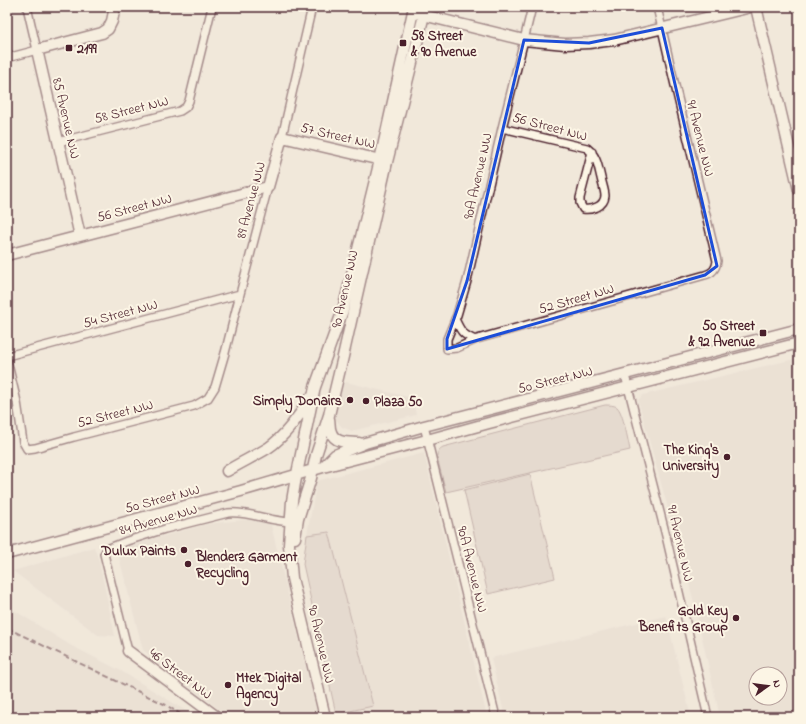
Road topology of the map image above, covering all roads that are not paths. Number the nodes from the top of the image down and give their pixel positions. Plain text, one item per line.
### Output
1 (27, 7) edge
2 (115, 7) edge
3 (212, 7) edge
4 (312, 7) edge
5 (532, 7) edge
6 (657, 7) edge
7 (751, 7) edge
8 (756, 7) edge
9 (413, 10) edge
10 (425, 11) edge
11 (662, 28) junction
12 (524, 40) junction
13 (37, 50) junction
14 (7, 58) edge
15 (502, 128) junction
16 (282, 137) junction
17 (58, 142) junction
18 (592, 152) junction
19 (384, 161) junction
20 (268, 187) junction
21 (799, 190) edge
22 (80, 236) junction
23 (7, 255) edge
24 (712, 273) joint
25 (240, 294) junction
26 (455, 319) junction
27 (799, 329) edge
28 (475, 340) junction
29 (799, 343) edge
30 (786, 346) junction
31 (799, 347) edge
32 (447, 349) joint
33 (7, 356) edge
34 (7, 360) edge
35 (625, 375) junction
36 (628, 388) junction
37 (314, 392) junction
38 (208, 398) joint
39 (329, 415) junction
40 (424, 426) junction
41 (427, 440) junction
42 (365, 443) junction
43 (323, 467) junction
44 (313, 470) junction
45 (227, 471) dead end
46 (296, 475) junction
47 (294, 522) junction
48 (7, 554) edge
49 (128, 651) joint
50 (217, 717) edge
51 (325, 717) edge
52 (496, 717) edge
53 (708, 717) edge

1 - 13 street, 85 Avenue NW
2 - 13 main road
3 - 17 street, 58 Street NW
4 - 16 street, 89 Avenue NW
5 - 12 street, 90A Avenue NW
6 - 11 street, 91 Avenue NW
7 - 11 main road
8 - 21 main road
9 - 10 main road
9 - 19 main road, 90 Avenue NW
10 - 12 main road
10 - 19 main road, 90 Avenue NW
11 - 12 main road
11 - 24 street, 91 Avenue NW
12 - 15 street, 90A Avenue NW
13 - 14 street
13 - 17 main road, 85 Avenue NW
15 - 18 street, 56 Street NW
15 - 26 street, 90A Avenue NW
16 - 19 main road, 57 Street NW
16 - 20 main road, 89 Avenue NW
17 - 22 main road, 85 Avenue NW
18 - 18 street, 56 Street NW
19 - 37 main road, 90 Avenue NW
19 - 39 main road, 90 Avenue NW
20 - 22 main road, 56 Street NW
20 - 25 street, 89 Avenue NW
22 - 23 main road, 56 Street NW
24 - 28 street, 52 Street NW
25 - 33 street, 54 Street NW
25 - 38 street, 89 Avenue NW
26 - 28 street
26 - 32 street, 90A Avenue NW
27 - 35 main road, 50 Street NW
28 - 32 street, 52 Street NW
29 - 30 main road, 50 Street NW
30 - 31 main road
30 - 36 main road, 50 Street NW
34 - 38 street, 52 Street NW
35 - 36 street, 91 Avenue NW
35 - 40 main road, 50 Street NW
36 - 41 main road, 50 Street NW
36 - 53 street, 91 Avenue NW
37 - 45 main road
37 - 46 main road, 90 Avenue NW
39 - 42 main road
39 - 44 main road, 90 Avenue NW
40 - 41 street, 90A Avenue NW
40 - 42 main road, 50 Street NW
41 - 43 main road, 50 Street NW
41 - 52 street, 90A Avenue NW
42 - 43 main road, 50 Street NW
43 - 44 main road, 50 Street NW
44 - 46 main road, 50 Street NW
44 - 47 main road, 90 Avenue NW
46 - 47 main road, 90 Avenue NW
46 - 48 main road, 50 Street NW
47 - 49 street, 84 Avenue NW
47 - 51 main road, 90 Avenue NW
49 - 50 main road, 46 Street NW

